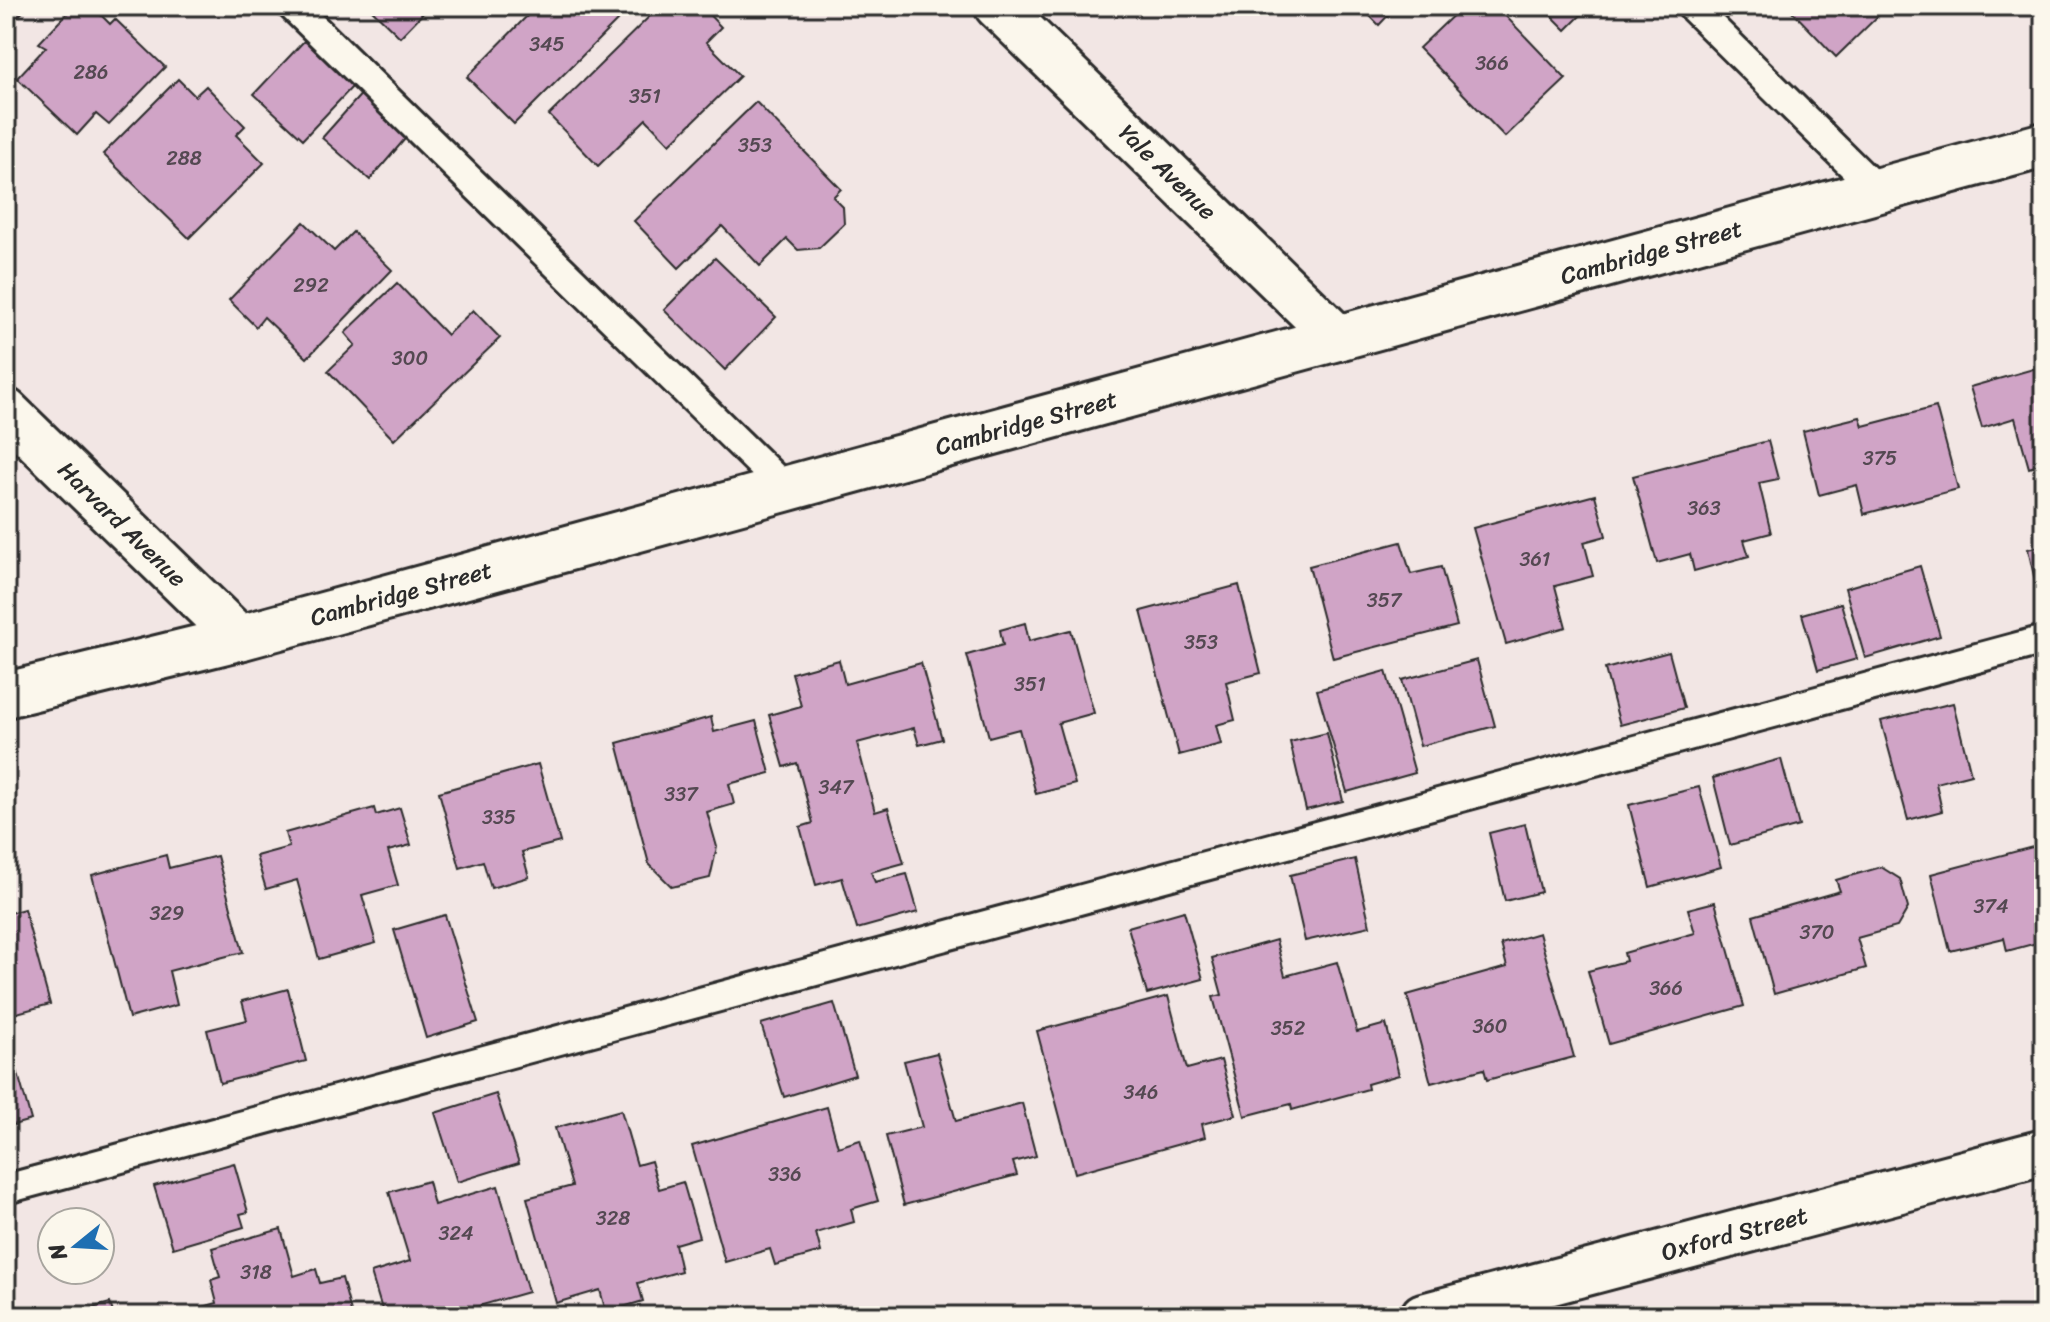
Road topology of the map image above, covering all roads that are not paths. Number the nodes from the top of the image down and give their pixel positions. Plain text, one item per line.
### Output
1 (292, 6) edge
2 (997, 6) edge
3 (1691, 6) edge
4 (2044, 145) edge
5 (1876, 189) junction
6 (1338, 338) junction
7 (6, 411) edge
8 (787, 490) junction
9 (239, 638) junction
10 (2044, 640) edge
11 (6, 695) edge
12 (2044, 1152) edge
13 (6, 1189) edge
14 (1423, 1316) edge

1 - 8 lane
2 - 6 street, Yale Avenue
3 - 5 lane
4 - 5 street, Cambridge Street
5 - 6 street, Cambridge Street
6 - 8 street, Cambridge Street
7 - 9 street, Harvard Avenue
8 - 9 street, Cambridge Street
9 - 11 street, Cambridge Street
10 - 13 lane
12 - 14 street, Oxford Street

